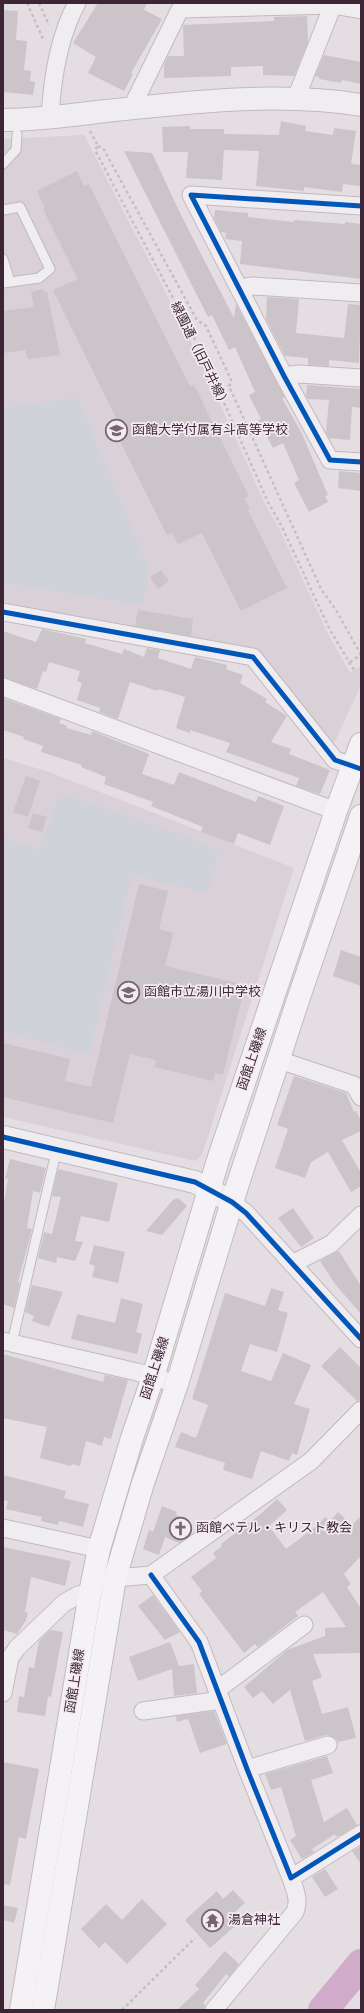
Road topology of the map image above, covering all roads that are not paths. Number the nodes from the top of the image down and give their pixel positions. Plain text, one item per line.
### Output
1 (77, 3) edge
2 (333, 5) junction
3 (182, 6) edge
4 (361, 10) edge
5 (296, 98) junction
6 (361, 105) edge
7 (131, 109) junction
8 (50, 118) junction
9 (10, 127) edge
10 (3, 164) edge
11 (361, 206) edge
12 (3, 210) edge
13 (3, 259) edge
14 (6, 282) edge
15 (239, 288) junction
16 (361, 293) edge
17 (284, 376) junction
18 (361, 378) edge
19 (361, 462) edge
20 (3, 612) edge
21 (3, 687) edge
22 (361, 744) edge
23 (357, 768) edge
24 (336, 811) junction
25 (361, 816) edge
26 (279, 1060) junction
27 (361, 1097) edge
28 (3, 1137) edge
29 (54, 1161) dead end
30 (209, 1189) junction
31 (232, 1202) junction
32 (361, 1215) edge
33 (292, 1264) junction
34 (361, 1339) edge
35 (8, 1342) edge
36 (154, 1377) junction
37 (177, 1384) junction
38 (361, 1410) edge
39 (3, 1528) edge
40 (99, 1549) junction
41 (151, 1575) junction
42 (115, 1578) junction
43 (90, 1593) junction
44 (304, 1625) dead end
45 (5, 1670) edge
46 (3, 1693) edge
47 (219, 1695) junction
48 (143, 1711) dead end
49 (328, 1745) dead end
50 (247, 1769) junction
51 (361, 1834) edge
52 (291, 1878) junction
53 (21, 2010) edge
54 (43, 2010) edge
55 (214, 2010) edge

1 - 8 street
2 - 3 street
2 - 4 street
2 - 5 street
3 - 7 street
5 - 6 street
5 - 7 street
7 - 8 street
8 - 9 street
9 - 10 lane
11 - 15 street
12 - 14 lane
13 - 14 lane
15 - 16 street
15 - 17 street
17 - 18 street
17 - 19 street
20 - 23 street
21 - 24 street
22 - 23 main road, 函館上磯線
23 - 24 main road, 函館上磯線
24 - 30 main road, 函館上磯線
25 - 26 main road, 函館上磯線
26 - 27 street
26 - 31 main road, 函館上磯線
28 - 30 street
29 - 35 lane
30 - 31 street
30 - 36 main road, 函館上磯線
31 - 33 street
31 - 37 main road, 函館上磯線
32 - 33 street
33 - 34 street
35 - 36 street
36 - 37 street
36 - 40 main road, 函館上磯線
37 - 42 main road, 函館上磯線
38 - 41 street
39 - 40 street
40 - 43 main road, 函館上磯線
41 - 42 street
41 - 47 street
42 - 54 main road, 函館上磯線
43 - 45 street
43 - 53 main road, 函館上磯線
44 - 47 street
45 - 46 street
47 - 48 street
47 - 50 street
49 - 50 street
50 - 52 street
51 - 52 street
52 - 55 street

